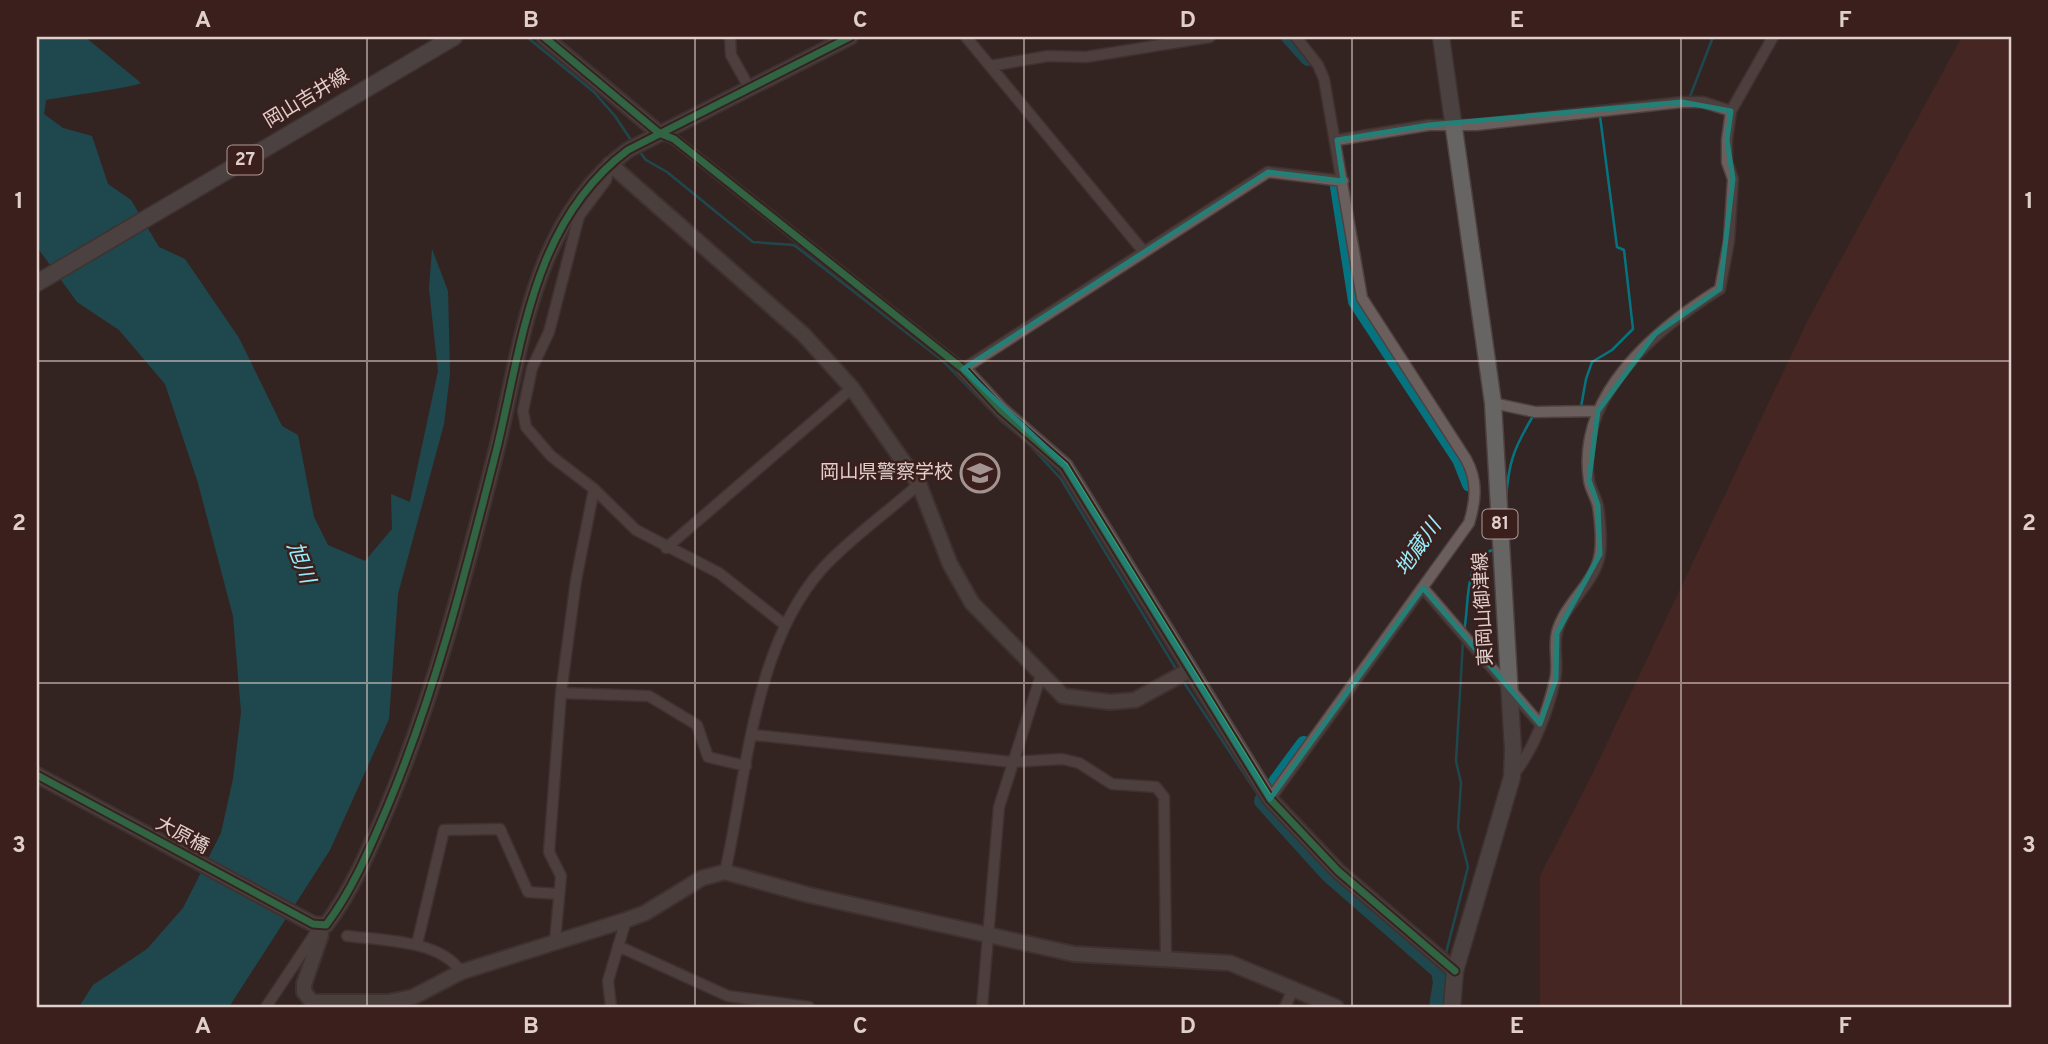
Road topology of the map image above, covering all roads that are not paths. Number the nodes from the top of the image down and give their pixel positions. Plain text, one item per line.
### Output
1 (454, 37) edge
2 (544, 37) edge
3 (730, 37) edge
4 (850, 37) edge
5 (966, 37) edge
6 (1210, 37) edge
7 (1296, 37) edge
8 (1441, 37) edge
9 (1773, 37) edge
10 (990, 66) junction
11 (750, 89) junction
12 (1731, 111) junction
13 (1454, 125) junction
14 (654, 136) junction
15 (1337, 140) junction
16 (610, 164) junction
17 (1343, 181) junction
18 (1144, 252) junction
19 (37, 283) edge
20 (963, 369) junction
21 (852, 388) junction
22 (1493, 404) junction
23 (1598, 411) junction
24 (919, 484) junction
25 (594, 489) junction
26 (666, 548) junction
27 (1423, 588) junction
28 (785, 625) junction
29 (1188, 671) junction
30 (1041, 675) junction
31 (1508, 688) junction
32 (561, 693) junction
33 (1540, 723) junction
34 (754, 735) junction
35 (1012, 762) junction
36 (746, 766) junction
37 (37, 775) edge
38 (1512, 777) junction
39 (1270, 799) junction
40 (725, 872) junction
41 (559, 894) junction
42 (626, 920) junction
43 (316, 925) junction
44 (347, 936) dead end
45 (987, 936) junction
46 (555, 941) junction
47 (417, 944) junction
48 (618, 946) junction
49 (1166, 960) junction
50 (1455, 971) junction
51 (461, 972) junction
52 (1294, 987) junction
53 (310, 1005) edge
54 (267, 1007) edge
55 (611, 1007) edge
56 (809, 1007) edge
57 (982, 1007) edge
58 (1285, 1007) edge
59 (1336, 1007) edge
60 (1451, 1007) edge

1 - 19 main road, 岡山吉井線 / 27
2 - 14 street
3 - 11 street
4 - 11 street
5 - 10 street
6 - 10 street
7 - 15 street
8 - 13 main road, 東岡山御津線 / 81
9 - 12 street
10 - 18 street
11 - 14 street
12 - 13 street
12 - 23 street
13 - 15 street
13 - 22 main road, 東岡山御津線 / 81
14 - 16 street
14 - 20 street
15 - 17 street
16 - 21 street
16 - 25 street
16 - 43 street
17 - 18 street
17 - 27 street
18 - 20 street
20 - 29 street
21 - 24 street
21 - 26 street
22 - 23 street
22 - 31 main road, 東岡山御津線 / 81
23 - 33 street
24 - 28 street
24 - 30 street
25 - 26 street
25 - 32 street
26 - 28 street
27 - 31 street
27 - 39 street
28 - 34 street
29 - 30 street
29 - 39 street
30 - 35 street
31 - 33 street
31 - 38 main road, 東岡山御津線 / 81
32 - 36 street
32 - 41 street
33 - 38 street
34 - 35 street
34 - 36 street
35 - 45 street
35 - 49 street
36 - 40 street
37 - 43 street, 大原橋
38 - 50 main road, 東岡山御津線 / 81
39 - 50 street
40 - 42 street
40 - 45 street
41 - 46 street
41 - 47 street
42 - 46 street
42 - 48 street
43 - 53 street
43 - 54 street
44 - 47 street
45 - 49 street
45 - 57 street
46 - 51 street
47 - 51 street
48 - 55 street
48 - 56 street
49 - 52 street
50 - 60 main road, 東岡山御津線 / 81
51 - 53 street
52 - 58 street
52 - 59 street

